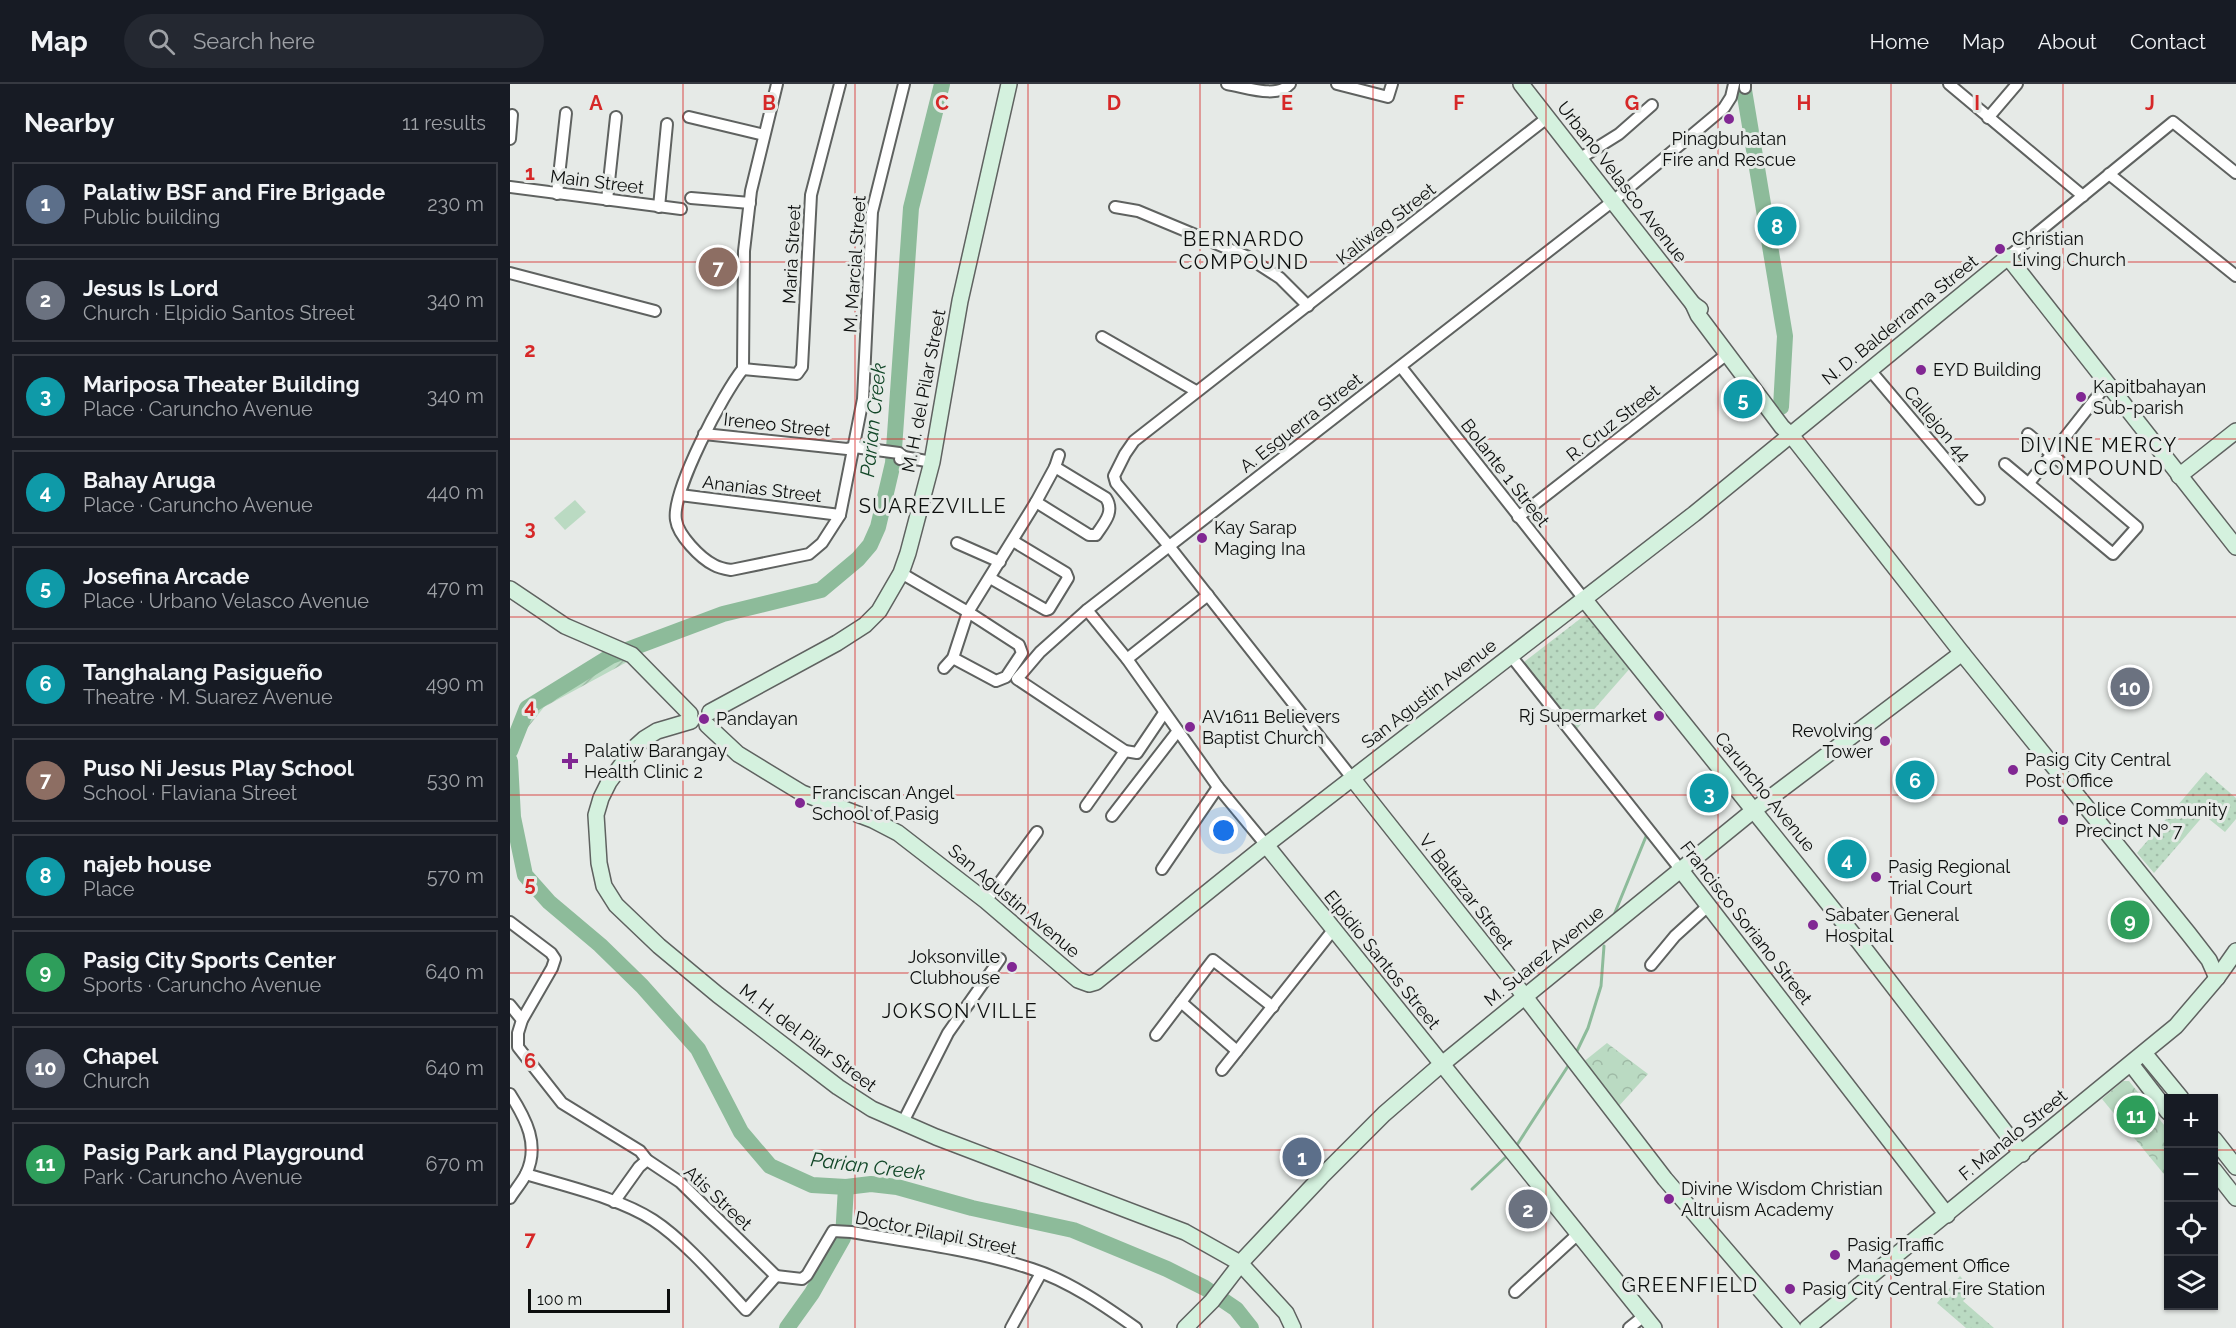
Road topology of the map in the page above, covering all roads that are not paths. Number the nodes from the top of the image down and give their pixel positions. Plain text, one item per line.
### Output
1 (777, 84) edge
2 (840, 84) edge
3 (904, 84) edge
4 (1009, 84) edge
5 (1227, 84) edge
6 (1290, 84) edge
7 (1392, 84) edge
8 (1521, 84) edge
9 (1734, 84) edge
10 (1948, 84) edge
11 (2017, 84) edge
12 (1342, 85) edge
13 (1251, 86) edge
14 (1652, 105) dead end
15 (566, 113) dead end
16 (512, 115) dead end
17 (616, 117) dead end
18 (689, 117) dead end
19 (1547, 118) junction
20 (1989, 118) junction
21 (667, 124) dead end
22 (764, 135) junction
23 (510, 139) edge
24 (1580, 159) junction
25 (2236, 173) edge
26 (2109, 174) junction
27 (510, 187) edge
28 (557, 194) junction
29 (2083, 196) junction
30 (691, 198) dead end
31 (607, 200) junction
32 (1613, 201) junction
33 (750, 203) junction
34 (659, 207) junction
35 (1115, 207) dead end
36 (681, 209) dead end
37 (2008, 257) junction
38 (510, 273) edge
39 (2236, 276) edge
40 (1694, 304) junction
41 (1308, 306) junction
42 (656, 311) dead end
43 (1102, 337) dead end
44 (1727, 354) junction
45 (1401, 367) junction
46 (743, 369) junction
47 (1870, 370) junction
48 (2107, 384) junction
49 (1196, 391) junction
50 (2236, 431) edge
51 (704, 434) junction
52 (2028, 434) dead end
53 (1791, 435) junction
54 (852, 449) junction
55 (2052, 454) junction
56 (1059, 455) dead end
57 (932, 462) junction
58 (2006, 464) dead end
59 (1055, 467) junction
60 (1114, 476) joint
61 (2179, 476) junction
62 (2029, 483) junction
63 (680, 495) junction
64 (1979, 499) dead end
65 (1036, 502) junction
66 (840, 515) junction
67 (1518, 517) junction
68 (1013, 541) junction
69 (957, 543) dead end
70 (1169, 546) junction
71 (2236, 547) edge
72 (1000, 562) junction
73 (901, 573) junction
74 (990, 578) junction
75 (510, 589) edge
76 (1208, 595) junction
77 (1584, 599) junction
78 (1087, 610) junction
79 (968, 612) junction
80 (1962, 653) junction
81 (1511, 656) junction
82 (953, 658) junction
83 (1127, 658) junction
84 (944, 668) dead end
85 (1164, 713) junction
86 (691, 717) junction
87 (708, 718) junction
88 (1177, 732) junction
89 (1125, 751) junction
90 (1352, 778) junction
91 (1218, 787) junction
92 (1086, 806) dead end
93 (1754, 810) junction
94 (1112, 816) dead end
95 (1037, 832) dead end
96 (1266, 845) junction
97 (1162, 869) dead end
98 (1680, 869) junction
99 (986, 901) junction
100 (1708, 906) junction
101 (510, 922) edge
102 (2183, 926) junction
103 (1333, 930) junction
104 (2233, 955) edge
105 (1000, 959) dead end
106 (1651, 965) dead end
107 (2217, 978) junction
108 (1525, 997) junction
109 (1181, 1002) junction
110 (510, 1005) edge
111 (1272, 1007) junction
112 (522, 1020) junction
113 (1156, 1035) dead end
114 (1238, 1051) junction
115 (2144, 1053) junction
116 (1441, 1065) junction
117 (2133, 1067) junction
118 (1222, 1070) dead end
119 (2164, 1077) junction
120 (510, 1094) edge
121 (2178, 1094) edge
122 (2164, 1106) edge
123 (903, 1124) junction
124 (2218, 1144) edge
125 (2022, 1154) junction
126 (647, 1160) junction
127 (2236, 1167) edge
128 (526, 1174) junction
129 (2218, 1175) edge
130 (510, 1198) edge
131 (2236, 1198) edge
132 (614, 1202) junction
133 (1947, 1215) junction
134 (1579, 1233) junction
135 (1240, 1263) junction
136 (1041, 1273) junction
137 (776, 1276) junction
138 (1515, 1292) dead end
139 (1649, 1322) edge
140 (1813, 1326) edge
141 (1011, 1328) edge
142 (1136, 1328) edge
143 (1185, 1328) edge
144 (1293, 1328) edge
145 (1629, 1328) edge
146 (1793, 1328) edge

1 - 22 street
2 - 46 street, Maria Street
3 - 54 street, M. Marcial Street
4 - 57 street, M. H. del Pilar Street
5 - 13 street
6 - 13 street
7 - 12 street
8 - 19 street, Urbano Velasco Avenue
9 - 32 street, A. Esguerra Street
10 - 20 street
11 - 20 street
14 - 24 street
15 - 28 street
16 - 23 street
17 - 31 street
18 - 22 street
19 - 24 street, Urbano Velasco Avenue
19 - 41 street, Kaliwag Street
20 - 29 street
21 - 34 street
22 - 33 street
24 - 32 street, Urbano Velasco Avenue
25 - 26 street, N. D. Balderrama Street
26 - 29 street, N. D. Balderrama Street
26 - 39 street
27 - 28 street, Main Street
28 - 31 street, Main Street
29 - 37 street, N. D. Balderrama Street
30 - 33 street
31 - 34 street, Main Street
32 - 40 street, Urbano Velasco Avenue
32 - 45 street, A. Esguerra Street
33 - 46 street
34 - 36 street, Main Street
35 - 41 street
37 - 47 street, N. D. Balderrama Street
37 - 48 street
38 - 42 street
40 - 44 street, Urbano Velasco Avenue
40 - 53 street, Urbano Velasco Avenue
41 - 49 street, Kaliwag Street
43 - 49 street
44 - 53 street, Urbano Velasco Avenue
44 - 67 street, R. Cruz Street
45 - 67 street, Bolante 1 Street
45 - 70 street, A. Esguerra Street
46 - 51 street
47 - 53 street, N. D. Balderrama Street
47 - 64 street, Callejon 44
48 - 55 street
48 - 61 street
49 - 60 street, Kaliwag Street
50 - 61 street
51 - 54 street, Ireneo Street
51 - 63 street
52 - 55 street
53 - 77 street, San Agustin Avenue
53 - 80 street
54 - 57 street, Ireneo Street
54 - 66 street, M. Marcial Street
55 - 62 street
55 - 62 street
56 - 59 street
57 - 73 street, M. H. del Pilar Street
58 - 62 street
59 - 65 street
59 - 65 street
60 - 70 street, V. Baltazar Street
61 - 71 street
63 - 66 street, Ananias Street
63 - 66 street
65 - 68 street
67 - 77 street, Bolante 1 Street
68 - 72 street
68 - 74 street
69 - 72 street
70 - 76 street, V. Baltazar Street
70 - 78 street, A. Esguerra Street
72 - 74 street
73 - 79 street
73 - 87 street, M. H. del Pilar Street
74 - 79 street
75 - 86 street
76 - 83 street
76 - 90 street, V. Baltazar Street
77 - 81 street, San Agustin Avenue
77 - 93 street, Caruncho Avenue
78 - 83 street, Elpidio Santos Street
78 - 89 street, A. Esguerra Street
79 - 82 street
79 - 82 street
80 - 93 street, M. Suarez Avenue
80 - 102 street
81 - 90 street, San Agustin Avenue
81 - 98 street, Francisco Soriano Street
82 - 84 street
83 - 85 street, Elpidio Santos Street
85 - 88 street, Elpidio Santos Street
85 - 89 street
86 - 87 street, M. H. del Pilar Street
86 - 123 street, M. H. del Pilar Street
87 - 99 street, San Agustin Avenue
88 - 91 street, Elpidio Santos Street
88 - 94 street
89 - 92 street
90 - 96 street, San Agustin Avenue
90 - 108 street, V. Baltazar Street
91 - 96 street, Elpidio Santos Street
91 - 97 street
93 - 98 street, M. Suarez Avenue
93 - 125 street, Caruncho Avenue
95 - 99 street
96 - 99 street, San Agustin Avenue
96 - 103 street, Elpidio Santos Street
98 - 100 street, Francisco Soriano Street
98 - 108 street, M. Suarez Avenue
100 - 106 street
100 - 133 street, Francisco Soriano Street
101 - 112 street
102 - 104 street, F. Manalo Street
102 - 107 street
103 - 111 street
103 - 116 street, Elpidio Santos Street
104 - 107 street, F. Manalo Street
105 - 123 street
107 - 115 street, F. Manalo Street
108 - 116 street, M. Suarez Avenue
108 - 146 street, V. Baltazar Street
109 - 111 street
109 - 113 street
109 - 114 street
110 - 112 street
111 - 114 street
112 - 126 street, Atis Street
114 - 118 street
115 - 117 street, F. Manalo Street
115 - 119 street
116 - 134 street, Elpidio Santos Street
116 - 135 street, M. Suarez Avenue
117 - 119 street
117 - 122 street
117 - 125 street, F. Manalo Street
119 - 121 street
120 - 128 street
123 - 135 street, M. H. del Pilar Street
124 - 127 street
125 - 133 street, F. Manalo Street
126 - 132 street
126 - 137 street, Atis Street
128 - 130 street
128 - 132 street
129 - 131 street
132 - 137 street
133 - 140 street, F. Manalo Street
134 - 138 street
134 - 139 street, Elpidio Santos Street
135 - 143 street, M. Suarez Avenue
135 - 144 street, M. H. del Pilar Street
136 - 137 street, Doctor Pilapil Street
136 - 141 street
136 - 142 street, Doctor Pilapil Street
139 - 145 street

